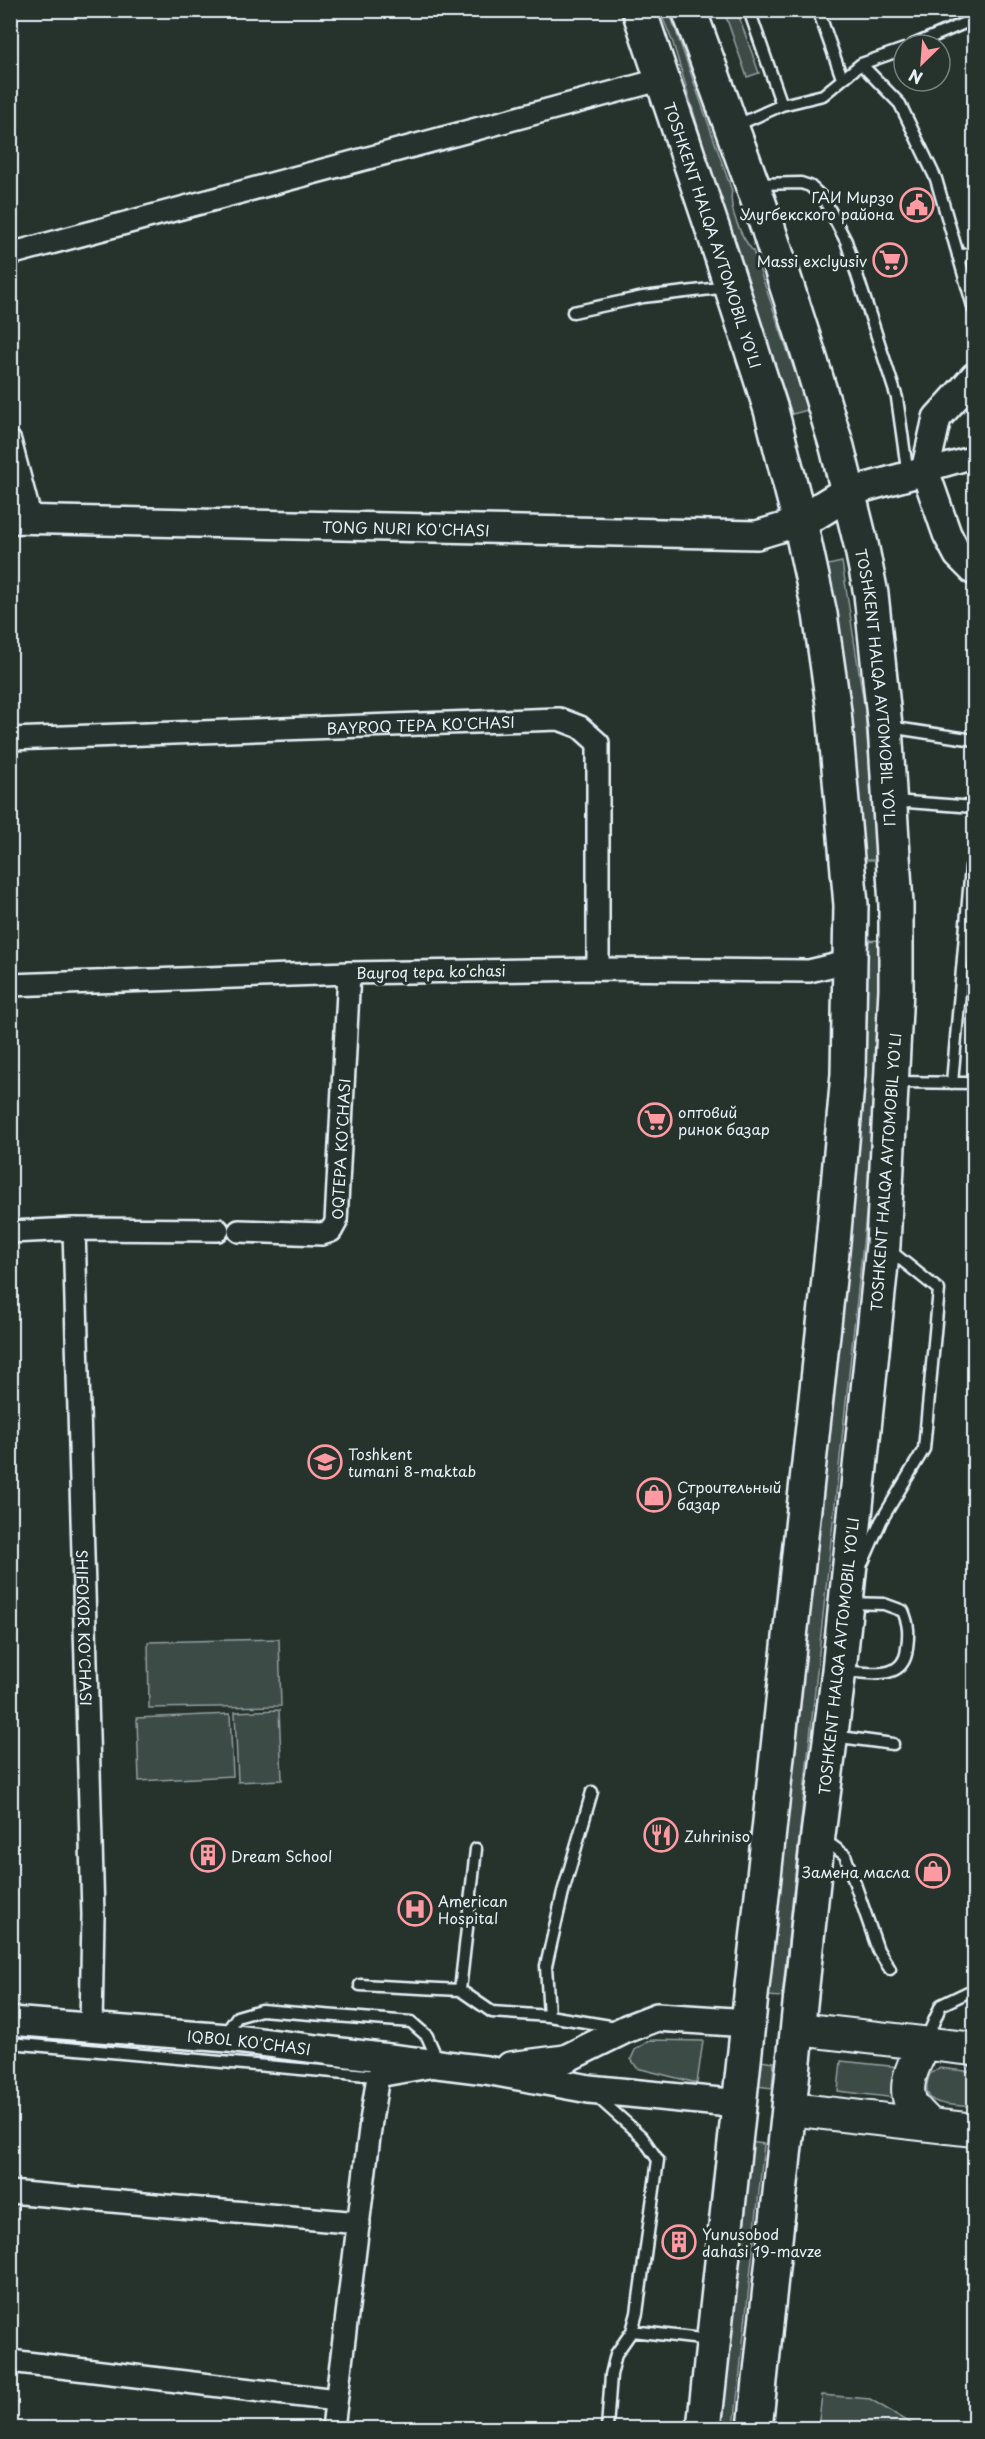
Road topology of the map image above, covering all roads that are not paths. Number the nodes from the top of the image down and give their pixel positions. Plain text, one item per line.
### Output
1 (639, 10) edge
2 (689, 10) edge
3 (749, 10) edge
4 (818, 10) edge
5 (975, 19) edge
6 (942, 33) edge
7 (892, 53) edge
8 (861, 64) junction
9 (842, 78) junction
10 (663, 79) junction
11 (783, 105) junction
12 (731, 128) junction
13 (751, 184) junction
14 (975, 253) edge
15 (10, 254) edge
16 (958, 256) junction
17 (731, 286) junction
18 (975, 310) edge
19 (573, 312) dead end
20 (975, 377) edge
21 (10, 441) edge
22 (975, 457) edge
23 (917, 473) junction
24 (849, 492) junction
25 (21, 519) edge
26 (800, 522) junction
27 (975, 571) edge
28 (885, 726) junction
29 (10, 739) edge
30 (975, 740) edge
31 (890, 801) junction
32 (975, 807) edge
33 (971, 867) dead end
34 (851, 961) junction
35 (598, 969) junction
36 (349, 973) junction
37 (10, 985) edge
38 (892, 1082) junction
39 (952, 1083) junction
40 (975, 1083) edge
41 (74, 1229) junction
42 (218, 1230) dead end
43 (239, 1231) dead end
44 (10, 1232) edge
45 (883, 1245) junction
46 (845, 1603) junction
47 (839, 1670) junction
48 (830, 1736) junction
49 (893, 1744) dead end
50 (592, 1792) dead end
51 (818, 1835) junction
52 (476, 1849) dead end
53 (890, 1969) dead end
54 (360, 1986) dead end
55 (460, 1990) junction
56 (975, 1993) edge
57 (549, 2016) junction
58 (10, 2021) edge
59 (748, 2024) junction
60 (91, 2027) junction
61 (626, 2029) junction
62 (798, 2029) junction
63 (228, 2038) junction
64 (10, 2043) edge
65 (925, 2043) junction
66 (975, 2049) edge
67 (439, 2064) junction
68 (486, 2070) junction
69 (378, 2076) junction
70 (589, 2089) junction
71 (740, 2104) junction
72 (790, 2109) junction
73 (930, 2125) junction
74 (975, 2130) edge
75 (10, 2192) edge
76 (358, 2223) junction
77 (632, 2331) junction
78 (714, 2340) junction
79 (10, 2361) edge
80 (336, 2400) junction
81 (333, 2428) edge
82 (606, 2428) edge
83 (704, 2428) edge
84 (755, 2428) edge

1 - 10 highway, TOSHKENT HALQA AVTOMOBIL YO'LI
2 - 12 highway, TOSHKENT HALQA AVTOMOBIL YO'LI
3 - 11 lane
4 - 9 lane
5 - 6 lane
7 - 8 lane
8 - 9 lane
8 - 16 lane
9 - 11 lane
10 - 15 street
10 - 17 highway, TOSHKENT HALQA AVTOMOBIL YO'LI
11 - 12 lane
12 - 13 highway, TOSHKENT HALQA AVTOMOBIL YO'LI
13 - 23 lane
13 - 24 highway, TOSHKENT HALQA AVTOMOBIL YO'LI
14 - 16 lane
16 - 18 lane
17 - 19 lane
17 - 26 highway, TOSHKENT HALQA AVTOMOBIL YO'LI
20 - 23 street
21 - 25 street
22 - 23 street
23 - 24 street
23 - 27 street
24 - 26 highway
24 - 28 highway, TOSHKENT HALQA AVTOMOBIL YO'LI
25 - 26 street, TONG NURI KO'CHASI
26 - 34 highway, TOSHKENT HALQA AVTOMOBIL YO'LI
28 - 30 lane
28 - 31 highway, TOSHKENT HALQA AVTOMOBIL YO'LI
29 - 35 street, BAYROQ TEPA KO'CHASI
31 - 32 lane
31 - 38 highway, TOSHKENT HALQA AVTOMOBIL YO'LI
33 - 39 lane
34 - 35 street, Bayroq tepa koʻchasi
34 - 59 highway, TOSHKENT HALQA AVTOMOBIL YO'LI
35 - 36 street, Bayroq tepa koʻchasi
36 - 37 street, Bayroq tepa koʻchasi
36 - 43 street, OQTEPA KO'CHASI
38 - 39 lane
38 - 45 highway, TOSHKENT HALQA AVTOMOBIL YO'LI
39 - 40 lane
41 - 42 street
41 - 44 street
41 - 60 street, SHIFOKOR KO'CHASI
45 - 46 highway, TOSHKENT HALQA AVTOMOBIL YO'LI
45 - 46 lane
46 - 47 highway, TOSHKENT HALQA AVTOMOBIL YO'LI
46 - 47 lane
47 - 48 highway, TOSHKENT HALQA AVTOMOBIL YO'LI
48 - 49 lane
48 - 51 highway, TOSHKENT HALQA AVTOMOBIL YO'LI
50 - 57 lane
51 - 53 lane
51 - 62 highway, TOSHKENT HALQA AVTOMOBIL YO'LI
52 - 55 lane
54 - 55 lane
55 - 57 lane
56 - 65 lane
57 - 61 lane
58 - 60 street, IQBOL KO'CHASI
59 - 61 street, IQBOL KO'CHASI
59 - 62 highway
59 - 71 highway, TOSHKENT HALQA AVTOMOBIL YO'LI
60 - 63 street, IQBOL KO'CHASI
61 - 68 street, IQBOL KO'CHASI
62 - 65 main road
62 - 72 highway, TOSHKENT HALQA AVTOMOBIL YO'LI
63 - 67 street, IQBOL KO'CHASI
63 - 67 lane
64 - 69 lane
65 - 66 main road
65 - 73 main road
67 - 68 street, IQBOL KO'CHASI
67 - 69 street
68 - 70 street, IQBOL KO'CHASI
69 - 76 street
70 - 71 street, IQBOL KO'CHASI
70 - 77 lane
71 - 72 highway
71 - 78 highway, TOSHKENT HALQA AVTOMOBIL YO'LI
72 - 73 main road
72 - 84 highway, TOSHKENT HALQA AVTOMOBIL YO'LI
73 - 74 main road
75 - 76 street
76 - 80 street
77 - 78 lane
77 - 82 lane
78 - 83 highway, TOSHKENT HALQA AVTOMOBIL YO'LI
79 - 80 street
80 - 81 street

